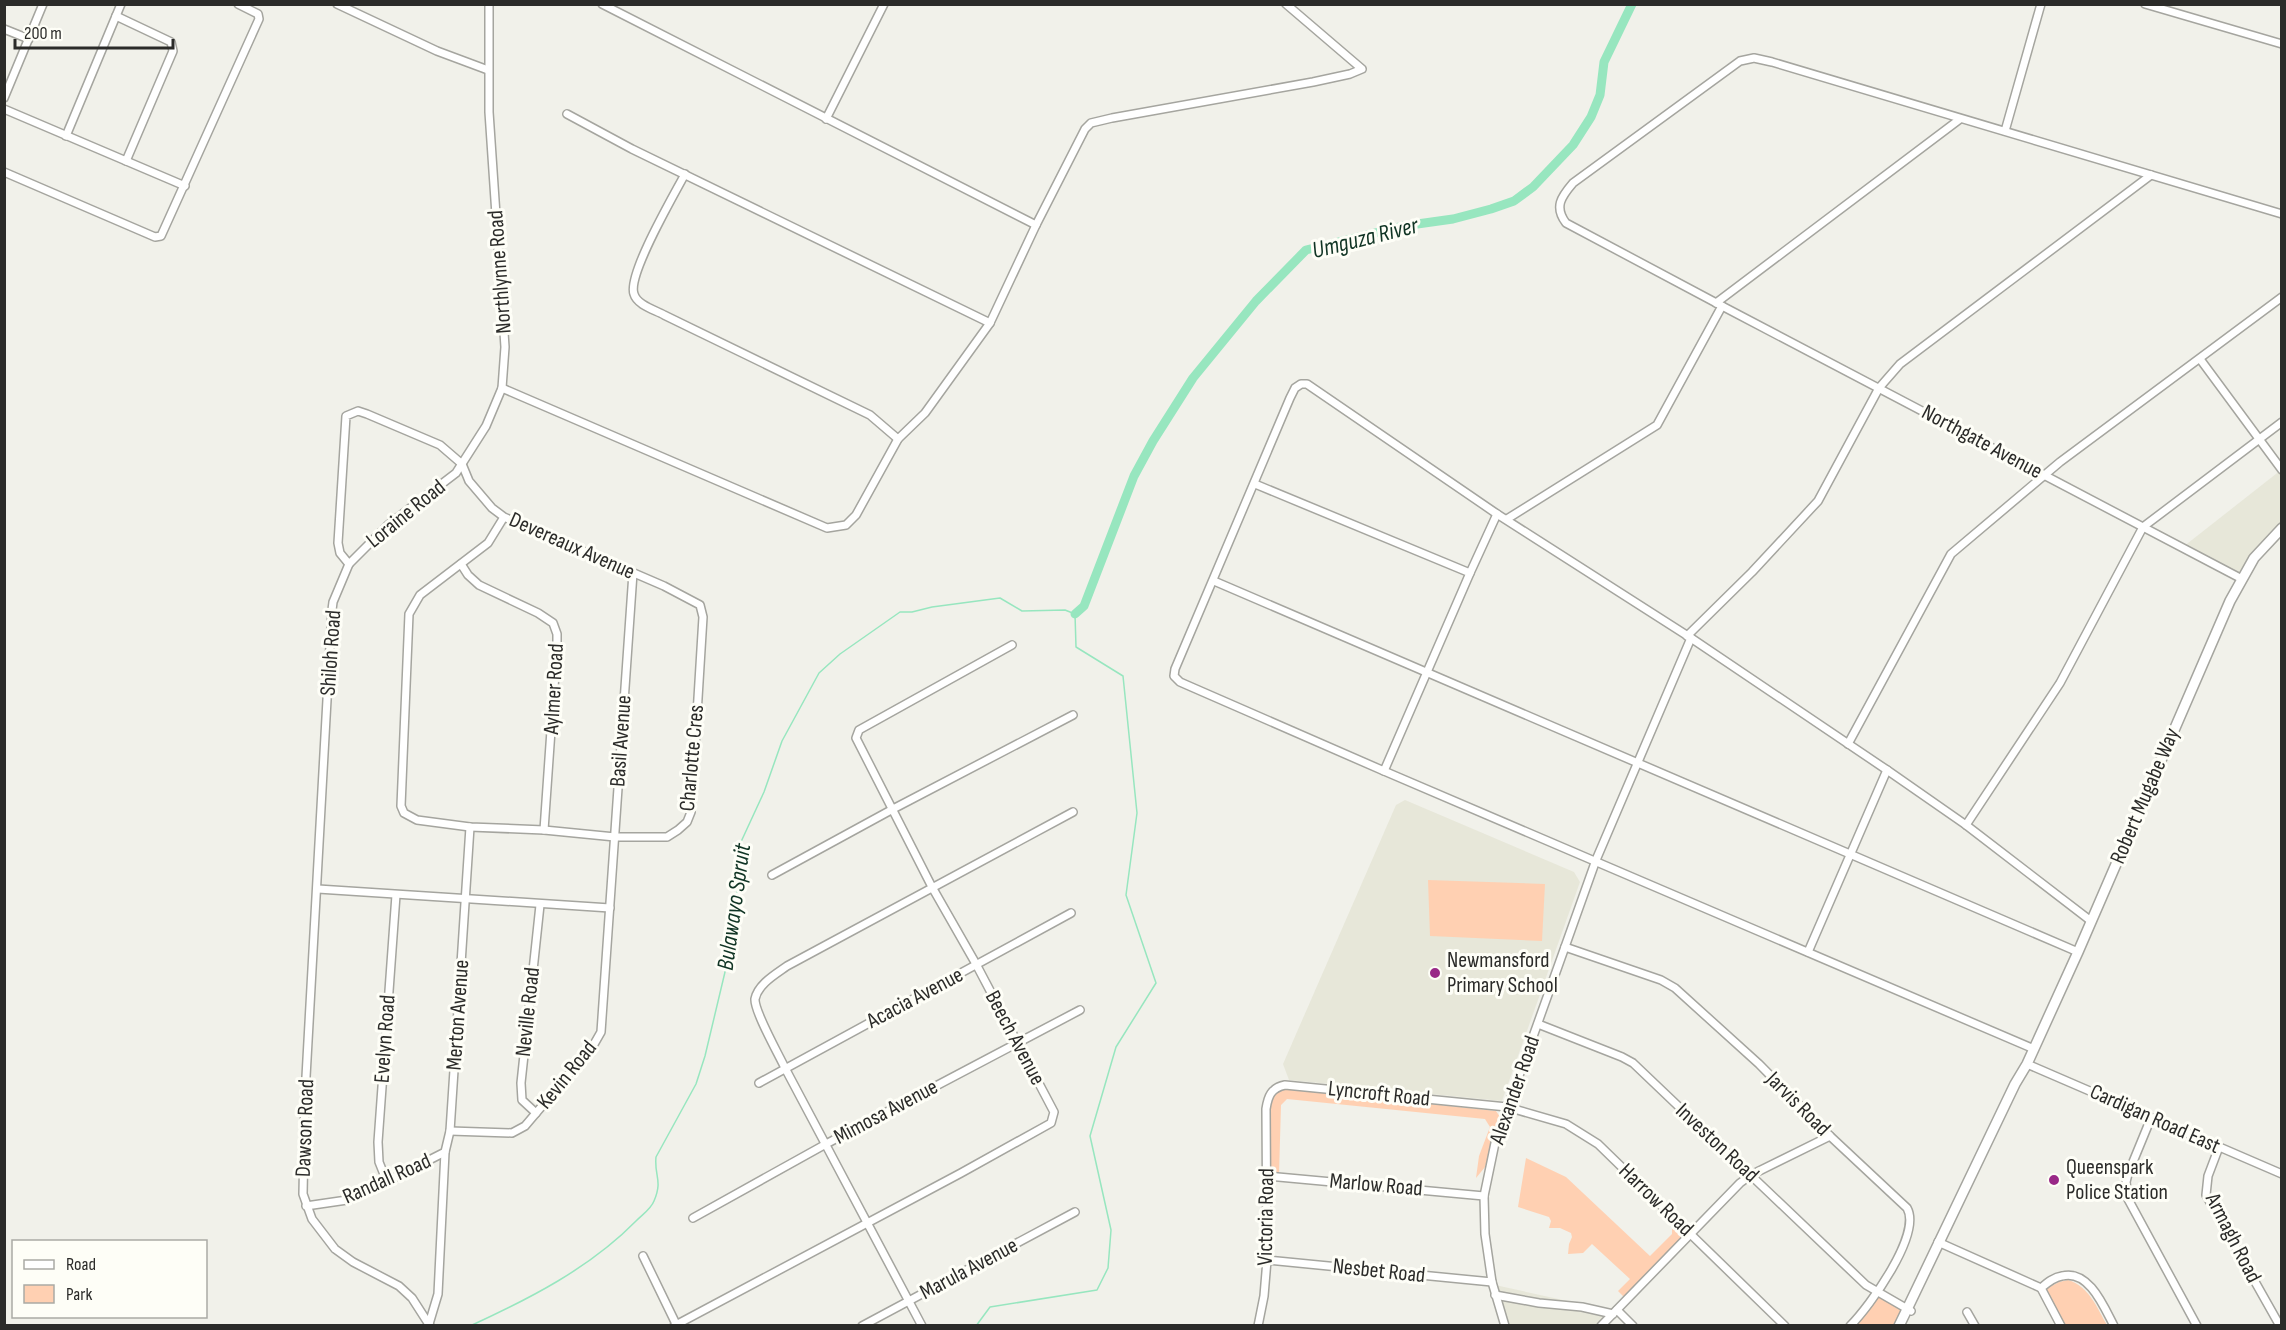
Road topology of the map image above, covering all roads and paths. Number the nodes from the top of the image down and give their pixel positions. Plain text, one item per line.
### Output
1 (43, 4) edge
2 (121, 4) edge
3 (238, 4) edge
4 (338, 4) edge
5 (489, 4) edge
6 (602, 4) edge
7 (884, 4) edge
8 (1286, 4) edge
9 (2041, 4) edge
10 (2145, 4) edge
11 (116, 16) junction
12 (4, 29) edge
13 (29, 39) junction
14 (2282, 44) edge
15 (488, 70) junction
16 (4, 98) edge
17 (4, 110) edge
18 (567, 114) dead end
19 (826, 119) junction
20 (1960, 119) junction
21 (2005, 131) junction
22 (66, 136) junction
23 (126, 161) junction
24 (4, 172) edge
25 (685, 174) junction
26 (2151, 175) junction
27 (185, 186) junction
28 (2282, 214) edge
29 (1036, 225) junction
30 (2282, 297) edge
31 (1719, 305) junction
32 (990, 323) junction
33 (2200, 359) junction
34 (502, 388) junction
35 (1879, 388) junction
36 (2282, 422) edge
37 (898, 439) junction
38 (2259, 439) junction
39 (462, 464) junction
40 (2282, 470) edge
41 (2044, 475) junction
42 (1255, 484) junction
43 (1497, 514) junction
44 (504, 517) junction
45 (1507, 519) junction
46 (2143, 527) junction
47 (2282, 528) edge
48 (349, 564) junction
49 (461, 564) junction
50 (633, 573) junction
51 (1470, 573) junction
52 (2242, 579) junction
53 (1214, 580) junction
54 (703, 617) joint
55 (1689, 637) junction
56 (1012, 645) dead end
57 (1427, 671) junction
58 (1073, 715) dead end
59 (1848, 744) junction
60 (1637, 763) junction
61 (1384, 771) junction
62 (1887, 771) junction
63 (893, 809) junction
64 (1073, 812) dead end
65 (1966, 825) junction
66 (470, 827) junction
67 (544, 830) junction
68 (615, 837) junction
69 (1850, 855) junction
70 (1596, 860) junction
71 (318, 873) joint
72 (772, 875) dead end
73 (932, 887) junction
74 (318, 889) junction
75 (396, 895) junction
76 (466, 898) junction
77 (540, 905) junction
78 (610, 908) junction
79 (1071, 913) dead end
80 (2091, 921) junction
81 (1565, 947) junction
82 (1808, 952) junction
83 (2078, 952) junction
84 (976, 964) junction
85 (1080, 1010) dead end
86 (1538, 1024) junction
87 (1018, 1042) junction
88 (2034, 1049) junction
89 (785, 1068) junction
90 (2025, 1069) junction
91 (759, 1083) dead end
92 (1507, 1107) junction
93 (1266, 1109) joint
94 (536, 1113) junction
95 (2151, 1118) junction
96 (450, 1131) junction
97 (1830, 1136) junction
98 (826, 1144) junction
99 (2219, 1147) junction
100 (445, 1152) junction
101 (2282, 1174) edge
102 (1751, 1175) junction
103 (1268, 1176) junction
104 (387, 1182) junction
105 (1484, 1196) junction
106 (306, 1206) junction
107 (1075, 1212) dead end
108 (693, 1218) dead end
109 (866, 1222) junction
110 (1691, 1234) junction
111 (1941, 1243) junction
112 (643, 1256) dead end
113 (1267, 1260) junction
114 (1492, 1282) junction
115 (2041, 1288) junction
116 (1877, 1293) junction
117 (1495, 1294) junction
118 (909, 1301) junction
119 (1909, 1311) junction
120 (1615, 1312) junction
121 (1967, 1312) dead end
122 (429, 1325) edge
123 (676, 1325) edge
124 (862, 1326) edge
125 (922, 1326) edge
126 (1258, 1326) edge
127 (1505, 1326) edge
128 (1601, 1326) edge
129 (1633, 1326) edge
130 (1785, 1326) edge
131 (1850, 1326) edge
132 (1899, 1326) edge
133 (1904, 1326) edge
134 (1975, 1326) edge
135 (2061, 1326) edge
136 (2114, 1326) edge
137 (2197, 1326) edge
138 (2280, 1326) edge

1 - 13 street
2 - 11 street
3 - 27 street
4 - 15 street
5 - 15 street
6 - 19 street
7 - 19 street
8 - 29 street
9 - 21 street
10 - 14 street
11 - 22 street
11 - 23 street
12 - 13 street
13 - 16 street
15 - 34 street, Northlynne Road
17 - 22 street
18 - 25 street
19 - 29 street
20 - 21 street
20 - 31 street
20 - 31 street, Northgate Avenue
21 - 26 street
22 - 23 street
23 - 27 street
24 - 27 street
25 - 32 street
25 - 37 street
26 - 28 street
26 - 35 street
29 - 32 street
30 - 33 street
31 - 35 street, Northgate Avenue
31 - 45 street
32 - 37 street
33 - 38 street
33 - 41 street
34 - 37 street
34 - 39 street, Northlynne Road
35 - 41 street, Northgate Avenue
35 - 55 street
36 - 38 street
38 - 40 street
38 - 46 street
39 - 44 street, Devereaux Avenue
39 - 48 street, Loraine Road
39 - 48 street, Devereaux Avenue
41 - 46 street, Northgate Avenue
41 - 59 street
42 - 43 street
42 - 51 street
42 - 53 street
43 - 45 street
43 - 51 street
44 - 49 street, Charlotte Cres
44 - 50 street, Devereaux Avenue
45 - 55 street
46 - 52 street, Northgate Avenue
46 - 65 street
47 - 52 main road, Robert Mugabe Way
48 - 71 street, Shiloh Road
49 - 66 street, Charlotte Cres
49 - 67 street, Aylmer Road
50 - 54 street, Devereaux Avenue
50 - 68 street, Basil Avenue
51 - 57 street
52 - 80 main road, Robert Mugabe Way
53 - 57 street
53 - 61 street
54 - 68 street, Charlotte Cres
55 - 59 street
55 - 60 street, Alexander Road
56 - 63 street, Beech Avenue
57 - 60 street
57 - 61 street
58 - 63 street
59 - 62 street
60 - 69 street
60 - 70 street, Alexander Road
61 - 70 street
62 - 65 street
62 - 69 street
63 - 72 street
63 - 73 street, Beech Avenue
64 - 73 street
65 - 80 street
66 - 67 street, Charlotte Cres
66 - 76 street
67 - 68 street, Charlotte Cres
68 - 78 street, Basil Avenue
69 - 82 street
69 - 83 street
70 - 81 street, Alexander Road
70 - 82 street
71 - 74 street, Dawson Road
73 - 84 street, Beech Avenue
73 - 89 street
74 - 75 street
74 - 106 street, Dawson Road
75 - 76 street
75 - 104 street, Evelyn Road
76 - 77 street
76 - 96 street, Merton Avenue
77 - 78 street
77 - 94 street, Neville Road
78 - 94 street, Kevin Road
79 - 84 street, Acacia Avenue
80 - 83 main road, Robert Mugabe Way
81 - 86 street, Alexander Road
81 - 97 street, Jarvis Road
82 - 88 street
83 - 88 main road, Robert Mugabe Way
84 - 87 street, Beech Avenue
84 - 89 street, Acacia Avenue
85 - 87 street, Mimosa Avenue
86 - 92 street, Alexander Road
86 - 102 street, Investon Road
87 - 98 street, Mimosa Avenue
87 - 109 street, Beech Avenue
88 - 90 main road, Robert Mugabe Way
89 - 91 street, Acacia Avenue
89 - 98 street
90 - 95 street, Cardigan Road East
90 - 111 main road, Robert Mugabe Way
92 - 93 street, Lyncroft Road
92 - 105 street, Alexander Road
92 - 110 street, Harrow Road
93 - 103 street, Victoria Road
94 - 96 street, Kevin Road
95 - 99 street, Cardigan Road East
95 - 137 street
96 - 100 street, Randall Road
97 - 102 street
97 - 116 street, Jarvis Road
98 - 108 street, Mimosa Avenue
98 - 109 street
99 - 101 street, Cardigan Road East
99 - 138 street, Armagh Road
100 - 104 street, Randall Road
100 - 122 street
102 - 110 street
102 - 116 street, Investon Road
103 - 105 street, Marlow Road
103 - 113 street, Victoria Road
104 - 106 street, Randall Road
105 - 114 street, Alexander Road
106 - 122 street, Dawson Road
107 - 118 street, Marula Avenue
109 - 118 street
109 - 123 street, Beech Avenue
110 - 120 street
110 - 130 street, Harrow Road
111 - 115 street
111 - 119 main road, Robert Mugabe Way
112 - 123 street
113 - 114 street, Nesbet Road
113 - 126 street, Victoria Road
114 - 117 street, Alexander Road
115 - 135 street
115 - 136 street
116 - 119 street, Investon Road
116 - 131 street, Jarvis Road
117 - 120 street
117 - 127 street, Alexander Road
118 - 124 street, Marula Avenue
118 - 125 street
119 - 132 main road, Robert Mugabe Way
119 - 133 main road, Robert Mugabe Way
120 - 128 street
120 - 129 street
121 - 134 street

